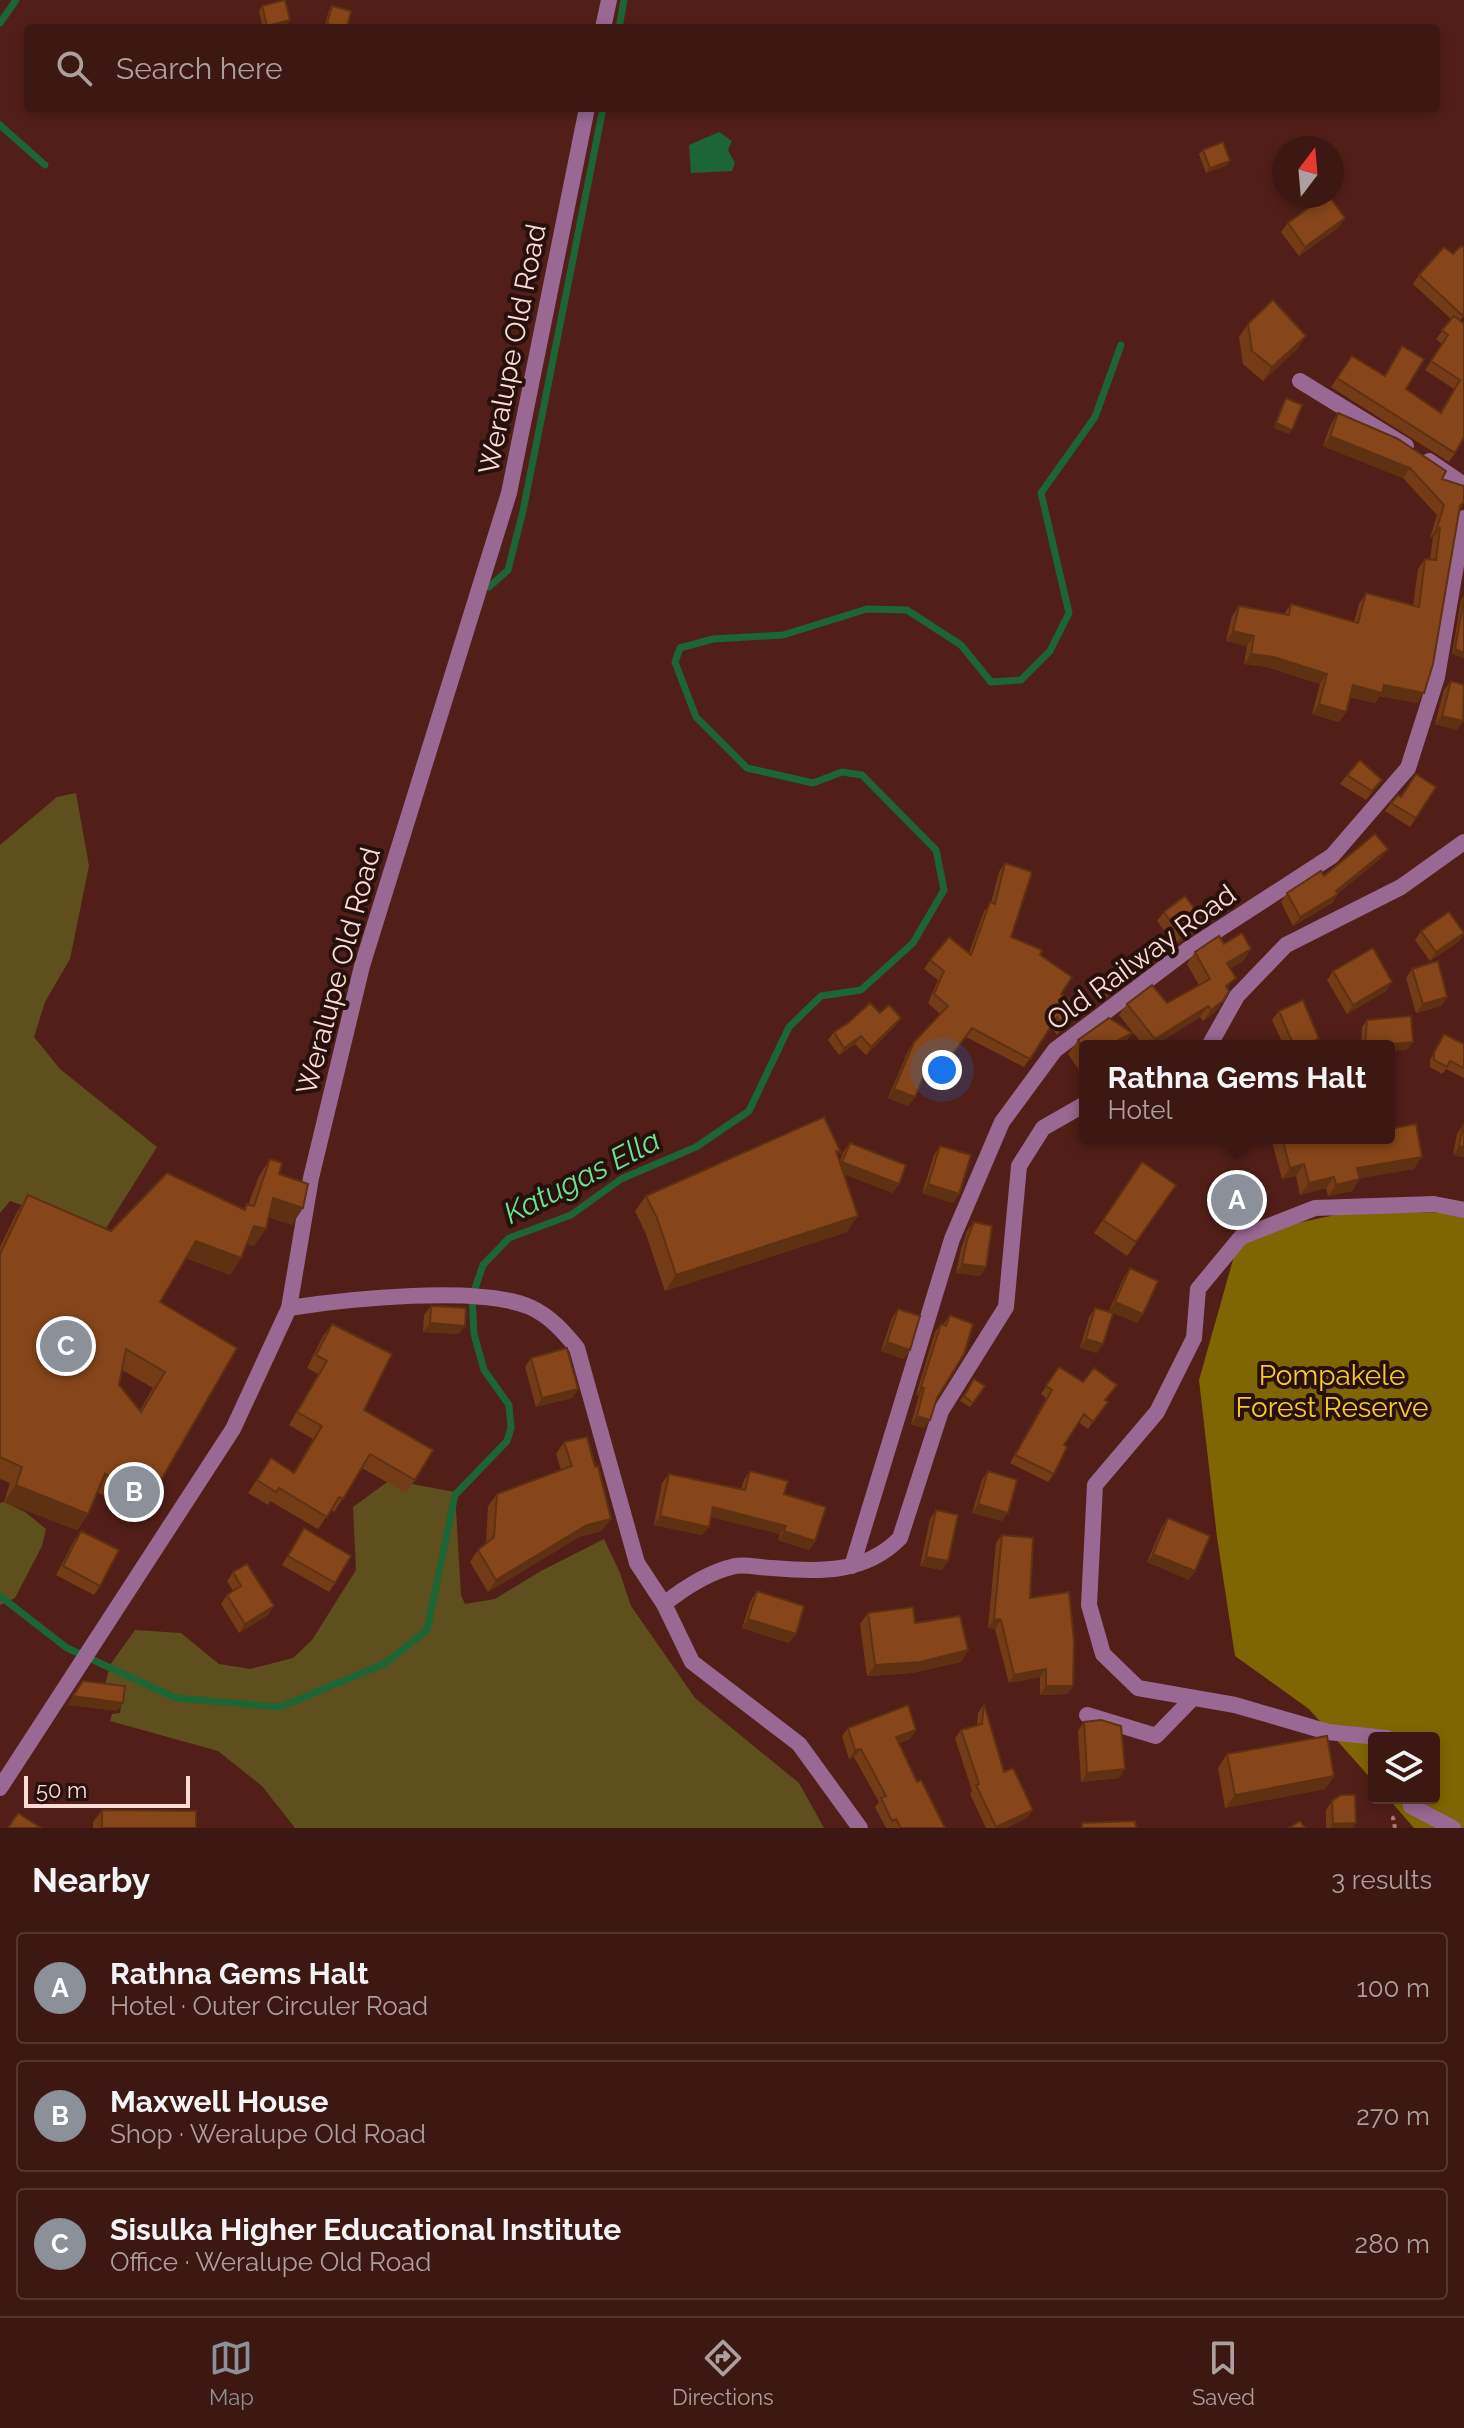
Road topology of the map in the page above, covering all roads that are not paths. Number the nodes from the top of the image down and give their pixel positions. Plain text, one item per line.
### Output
1 (609, 0) edge
2 (604, 24) edge
3 (586, 112) edge
4 (1300, 381) dead end
5 (1464, 485) edge
6 (1464, 518) edge
7 (1464, 842) edge
8 (1212, 1040) edge
9 (1079, 1107) edge
10 (1464, 1210) edge
11 (289, 1308) junction
12 (852, 1566) junction
13 (664, 1604) junction
14 (1193, 1698) junction
15 (1087, 1715) dead end
16 (1368, 1736) edge
17 (0, 1788) edge
18 (1411, 1804) edge
19 (860, 1828) edge
20 (1453, 1828) edge

1 - 2 street
3 - 11 street, Weralupe Old Road
4 - 5 street
6 - 12 street, Old Railway Road
7 - 8 street
9 - 12 street
10 - 14 street
11 - 13 street
11 - 17 street, Weralupe Old Road
12 - 13 street
13 - 19 street
14 - 15 street
14 - 16 street
18 - 20 street

